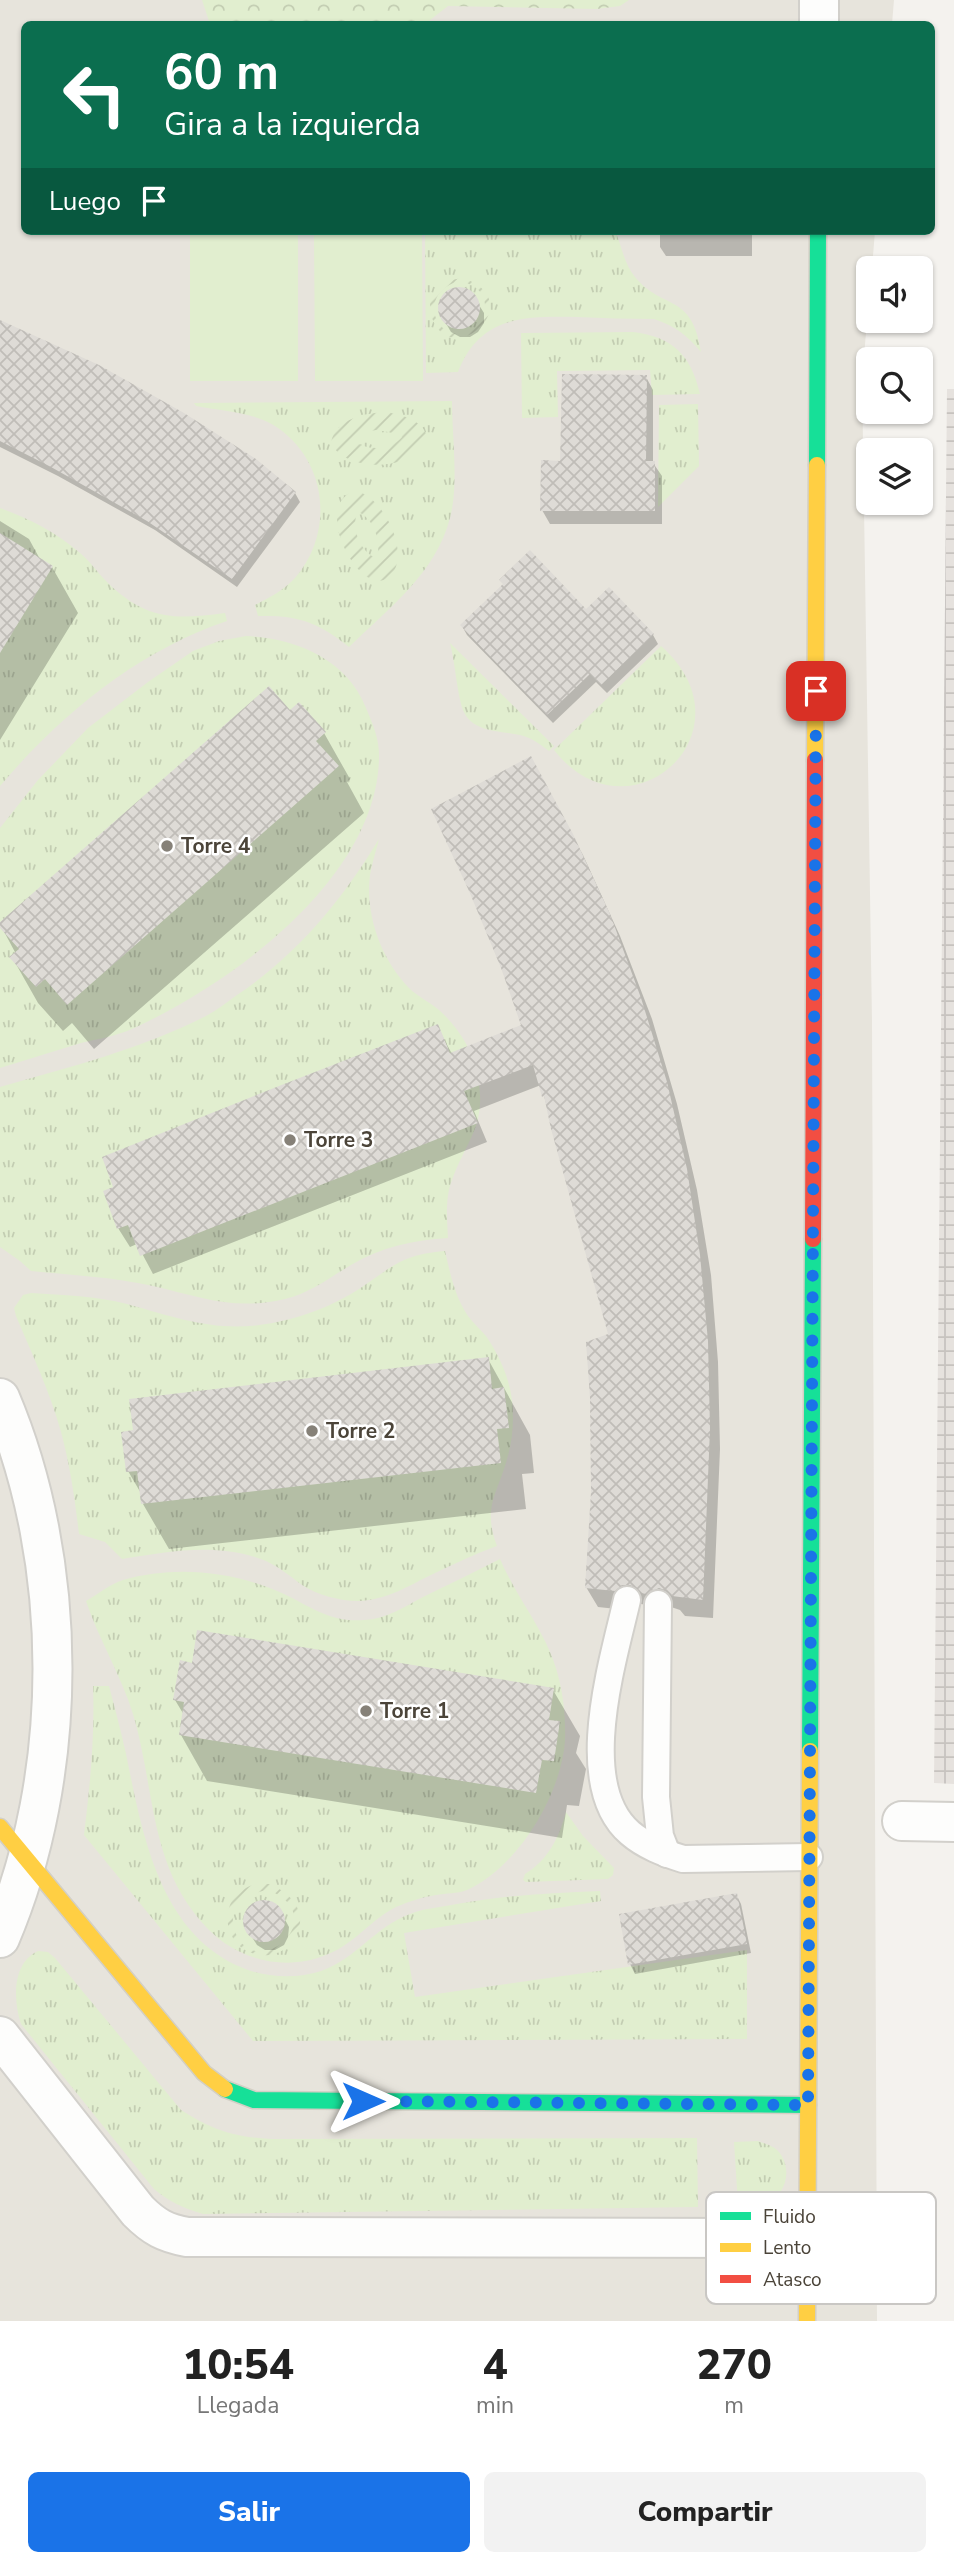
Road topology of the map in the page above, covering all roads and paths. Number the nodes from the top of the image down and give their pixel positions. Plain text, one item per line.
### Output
1 (819, 0) edge
2 (819, 21) edge
3 (818, 235) edge
4 (0, 1398) edge
5 (627, 1600) dead end
6 (658, 1604) dead end
7 (902, 1821) dead end
8 (954, 1822) edge
9 (0, 1827) edge
10 (667, 1854) junction
11 (809, 1857) junction
12 (29, 1862) junction
13 (0, 1938) edge
14 (0, 2036) edge
15 (808, 2105) junction
16 (807, 2192) edge
17 (706, 2238) edge

1 - 2 street
3 - 11 street
4 - 12 street
5 - 10 lane
6 - 10 lane
7 - 8 street
9 - 12 street
10 - 11 lane
11 - 15 street
12 - 13 street
12 - 15 street
14 - 17 street
15 - 16 street

